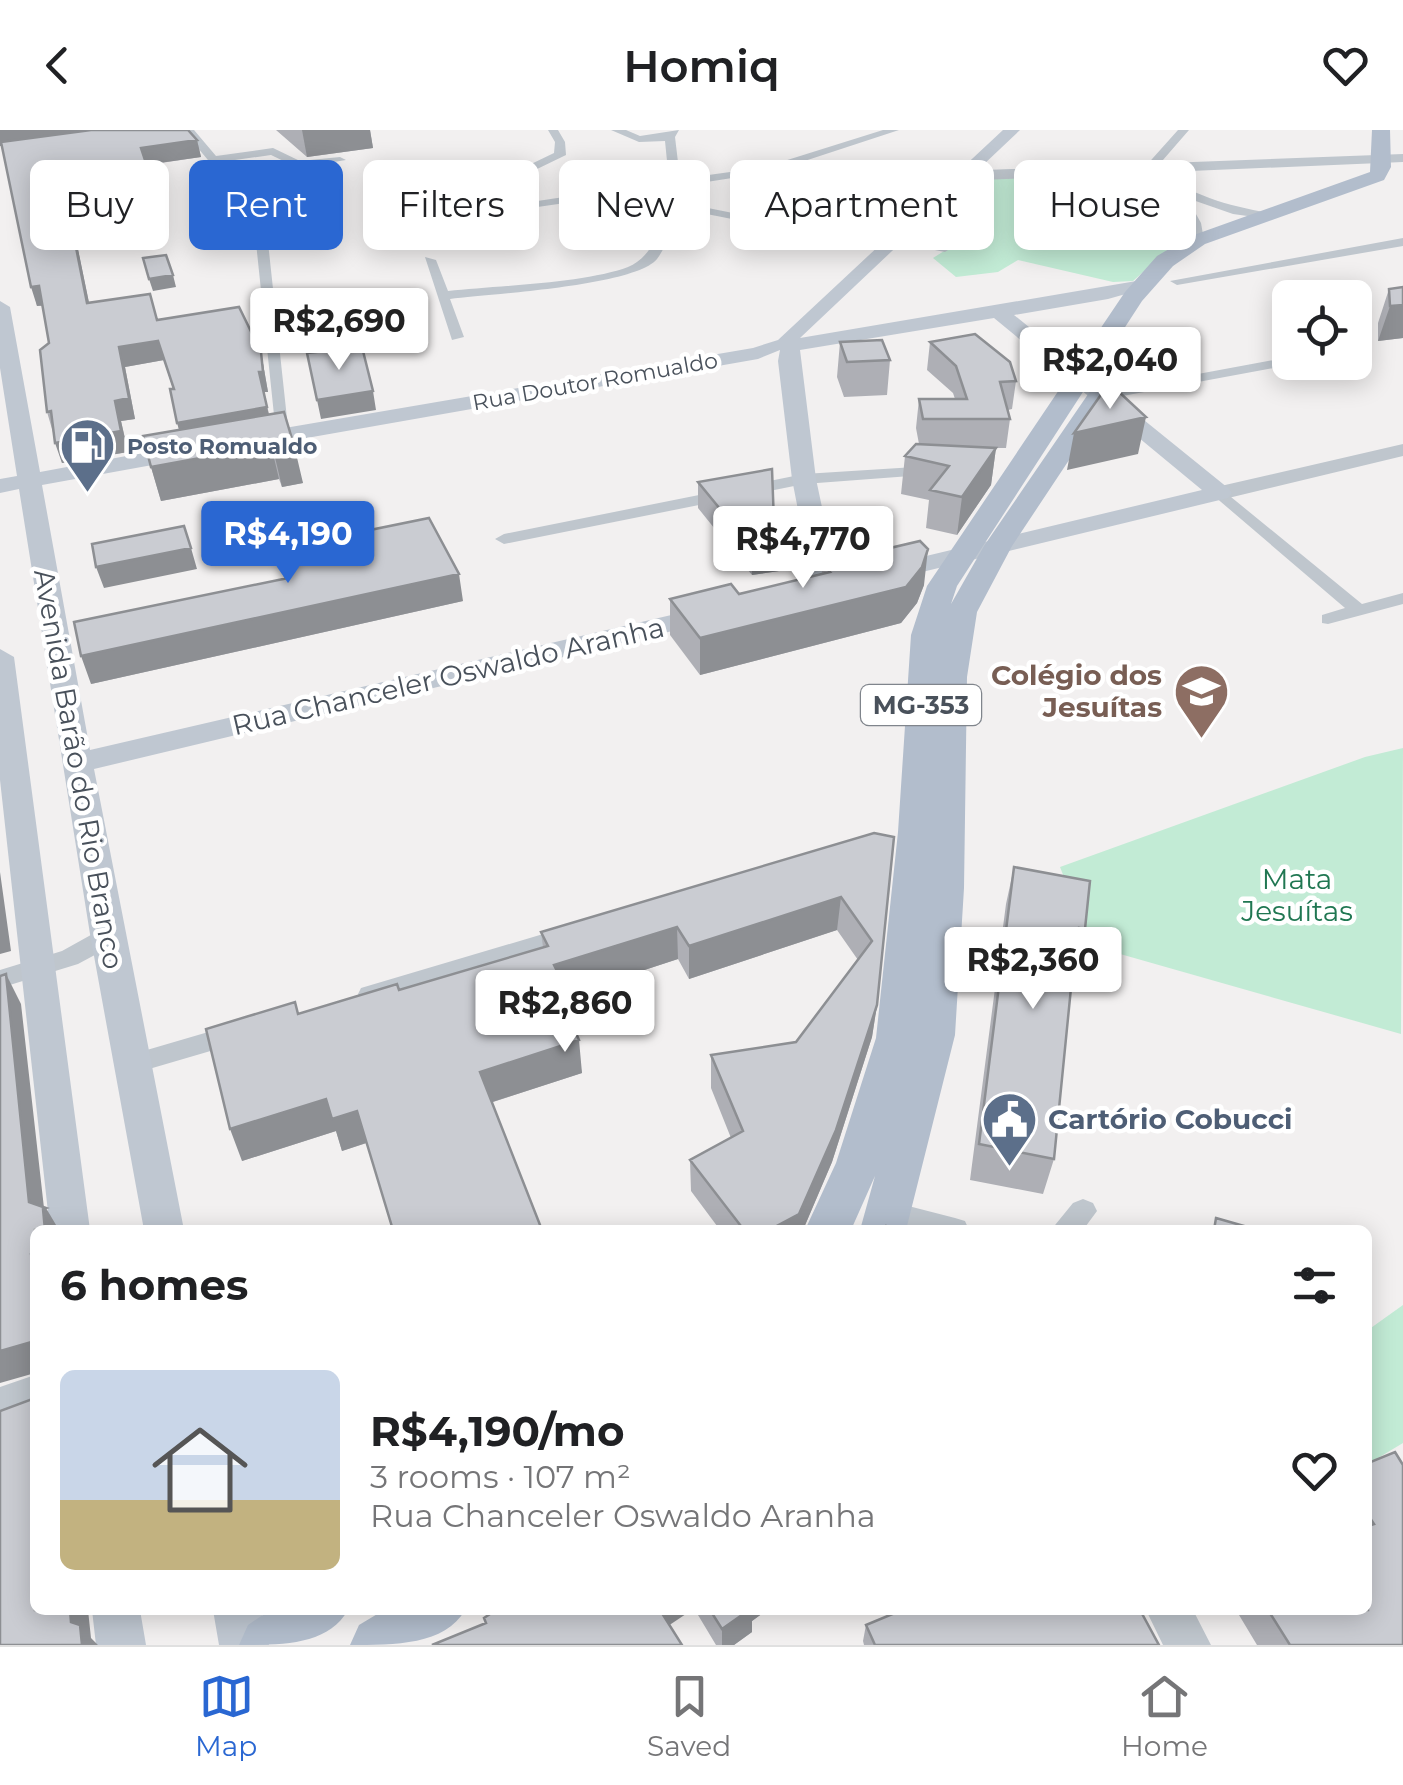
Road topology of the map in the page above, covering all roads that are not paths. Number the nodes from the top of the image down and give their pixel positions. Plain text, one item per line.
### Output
1 (188, 130) edge
2 (553, 130) edge
3 (616, 130) edge
4 (894, 130) edge
5 (1012, 130) edge
6 (1184, 130) edge
7 (1381, 130) edge
8 (1397, 130) edge
9 (672, 133) edge
10 (268, 141) dead end
11 (212, 157) junction
12 (1394, 159) edge
13 (289, 160) edge
14 (674, 160) edge
15 (977, 160) edge
16 (1157, 160) edge
17 (539, 164) edge
18 (1196, 166) edge
19 (710, 180) edge
20 (1196, 199) edge
21 (1265, 216) junction
22 (1196, 224) edge
23 (1198, 240) junction
24 (1403, 242) edge
25 (655, 250) edge
26 (880, 250) edge
27 (430, 260) dead end
28 (1177, 281) junction
29 (1140, 290) junction
30 (443, 296) junction
31 (0, 307) edge
32 (996, 310) junction
33 (458, 337) dead end
34 (784, 349) junction
35 (1272, 365) edge
36 (1080, 378) junction
37 (1108, 384) junction
38 (284, 434) junction
39 (1403, 450) edge
40 (953, 471) edge
41 (804, 479) junction
42 (14, 484) edge
43 (1220, 494) junction
44 (504, 540) dead end
45 (980, 550) junction
46 (1403, 598) edge
47 (730, 609) edge
48 (1358, 610) junction
49 (1328, 619) dead end
50 (0, 658) edge
51 (78, 764) junction
52 (592, 928) edge
53 (107, 934) junction
54 (38, 968) junction
55 (0, 979) edge
56 (346, 1001) edge
57 (270, 1024) edge
58 (132, 1064) junction
59 (879, 1102) junction
60 (886, 1222) edge
61 (69, 1225) edge
62 (163, 1225) edge
63 (830, 1225) edge
64 (850, 1225) edge
65 (912, 1225) edge
66 (30, 1396) edge
67 (0, 1407) edge
68 (117, 1615) edge
69 (238, 1615) edge
70 (313, 1615) edge
71 (429, 1615) edge
72 (1171, 1615) edge
73 (120, 1645) edge
74 (244, 1645) edge
75 (268, 1645) edge
76 (380, 1645) edge
77 (1188, 1645) edge

1 - 11 street
2 - 17 street
3 - 9 street
4 - 19 street
5 - 15 main road
6 - 16 street
7 - 12 main road
8 - 12 main road
9 - 14 street
10 - 11 street
11 - 13 street
11 - 38 street
12 - 18 street
12 - 21 main road, MG-353
12 - 28 main road, MG-353
20 - 21 street
21 - 23 main road, MG-353
22 - 23 street
23 - 29 main road, MG-353
24 - 28 street
25 - 30 street
26 - 34 main road
27 - 30 street
28 - 37 main road, MG-353
29 - 32 main road, Rua Doutor Romualdo
29 - 36 main road, MG-353
30 - 33 street
31 - 42 main road, Avenida Barão do Rio Branco
32 - 34 main road, Rua Doutor Romualdo
32 - 36 main road
34 - 38 main road, Rua Doutor Romualdo
34 - 41 main road
35 - 37 street
36 - 37 main road
36 - 45 main road, MG-353
37 - 43 main road
37 - 45 main road, MG-353
38 - 42 main road, Rua Doutor Romualdo
39 - 43 street
40 - 41 street
41 - 44 street
41 - 45 main road
42 - 51 main road, Avenida Barão do Rio Branco
43 - 45 main road
43 - 48 street
45 - 59 main road, MG-353
45 - 60 main road, MG-353
46 - 48 street
47 - 51 main road, Rua Chanceler Oswaldo Aranha
48 - 49 street
50 - 54 main road
51 - 53 main road, Avenida Barão do Rio Branco
52 - 56 street
53 - 54 street
53 - 58 main road, Avenida Barão do Rio Branco
54 - 55 street
54 - 61 main road
57 - 58 street
58 - 62 main road, Avenida Barão do Rio Branco
59 - 63 main road, MG-353
59 - 64 main road
60 - 65 street
66 - 67 street
68 - 73 main road
69 - 74 main road
70 - 75 main road
71 - 76 main road
72 - 77 street

